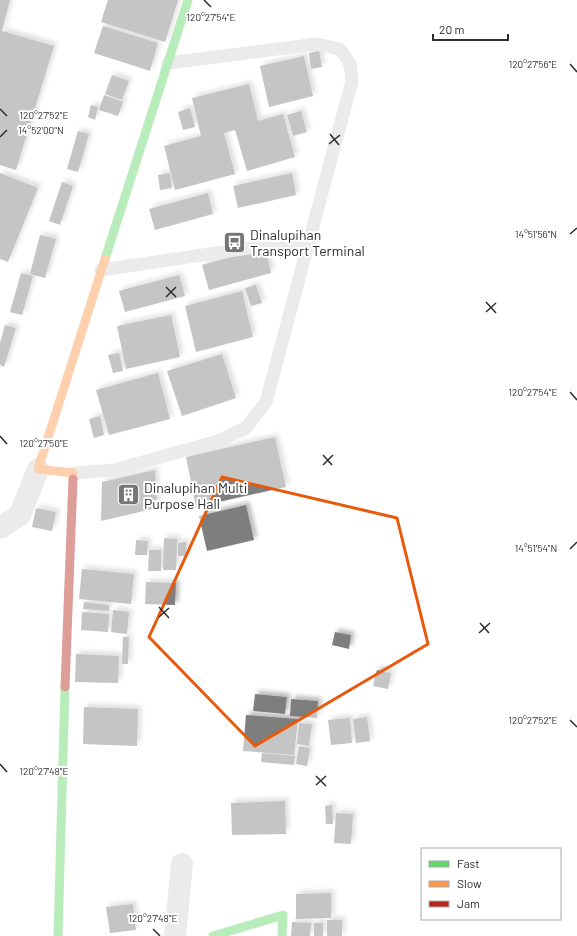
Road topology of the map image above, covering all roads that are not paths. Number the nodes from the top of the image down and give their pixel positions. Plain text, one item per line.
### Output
1 (188, 0) edge
2 (168, 63) junction
3 (310, 239) junction
4 (102, 270) junction
5 (38, 469) junction
6 (73, 473) junction
7 (0, 528) edge
8 (182, 864) dead end
9 (58, 936) edge
10 (175, 936) edge
11 (213, 936) edge
12 (282, 936) edge

1 - 2 street
2 - 3 lane
2 - 4 street
3 - 4 lane
3 - 6 lane
4 - 5 street
5 - 6 street
5 - 7 street
6 - 9 street
8 - 10 street
11 - 12 street

